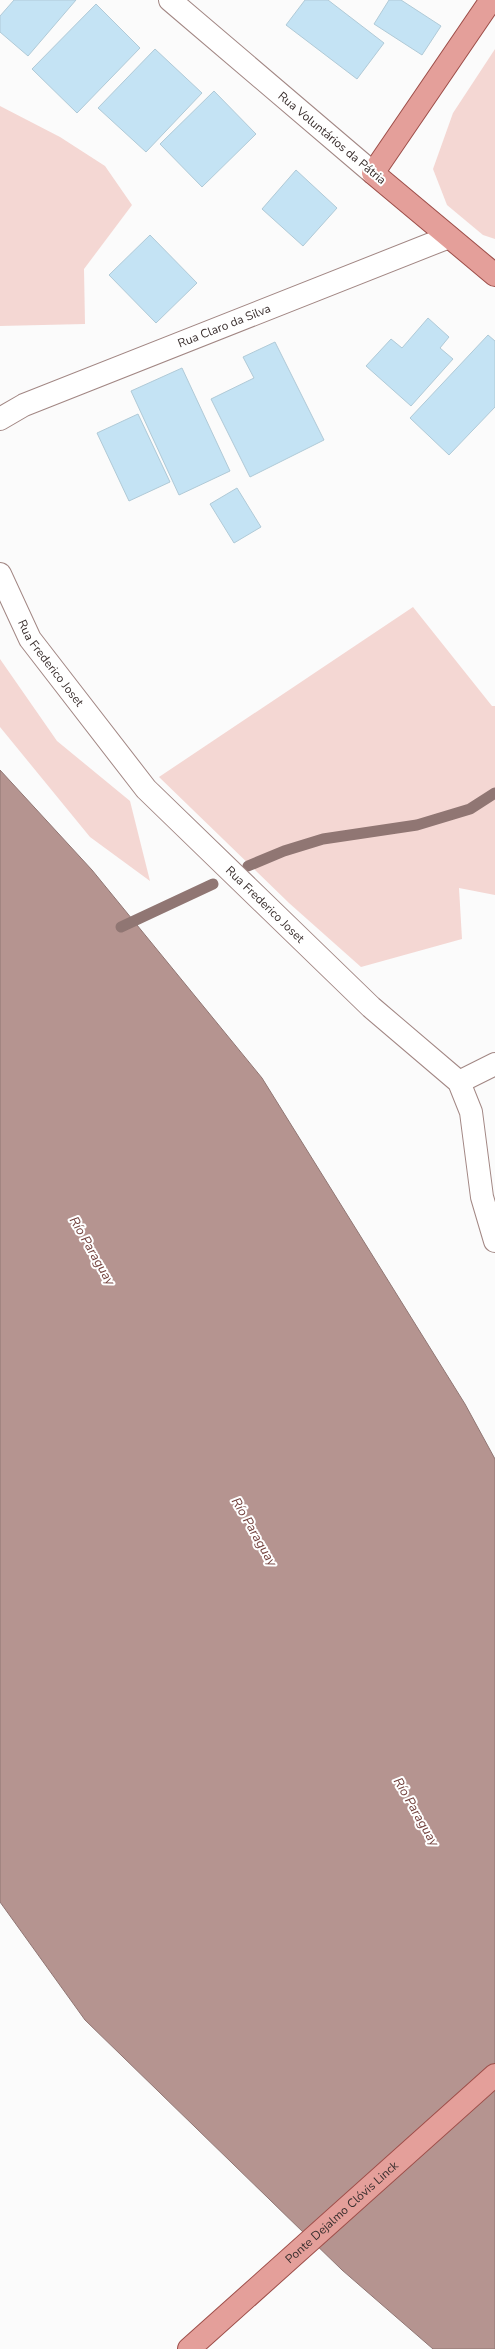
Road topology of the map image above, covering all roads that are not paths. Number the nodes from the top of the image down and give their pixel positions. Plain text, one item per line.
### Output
1 (170, 0) edge
2 (491, 0) edge
3 (373, 173) junction
4 (449, 237) junction
5 (495, 275) edge
6 (0, 419) edge
7 (0, 574) edge
8 (495, 1064) edge
9 (459, 1082) junction
10 (495, 1241) edge
11 (495, 2075) edge
12 (189, 2349) edge

1 - 3 street, Rua Voluntários da Pátria
2 - 3 main road
3 - 4 main road, Rua Voluntários da Pátria
4 - 5 main road, Rua Voluntários da Pátria
4 - 6 street, Rua Claro da Silva
7 - 9 street, Rua Frederico Joset
8 - 9 street
9 - 10 street, Rua Frederico Joset
11 - 12 main road, Ponte Dejalmo Clóvis Linck

